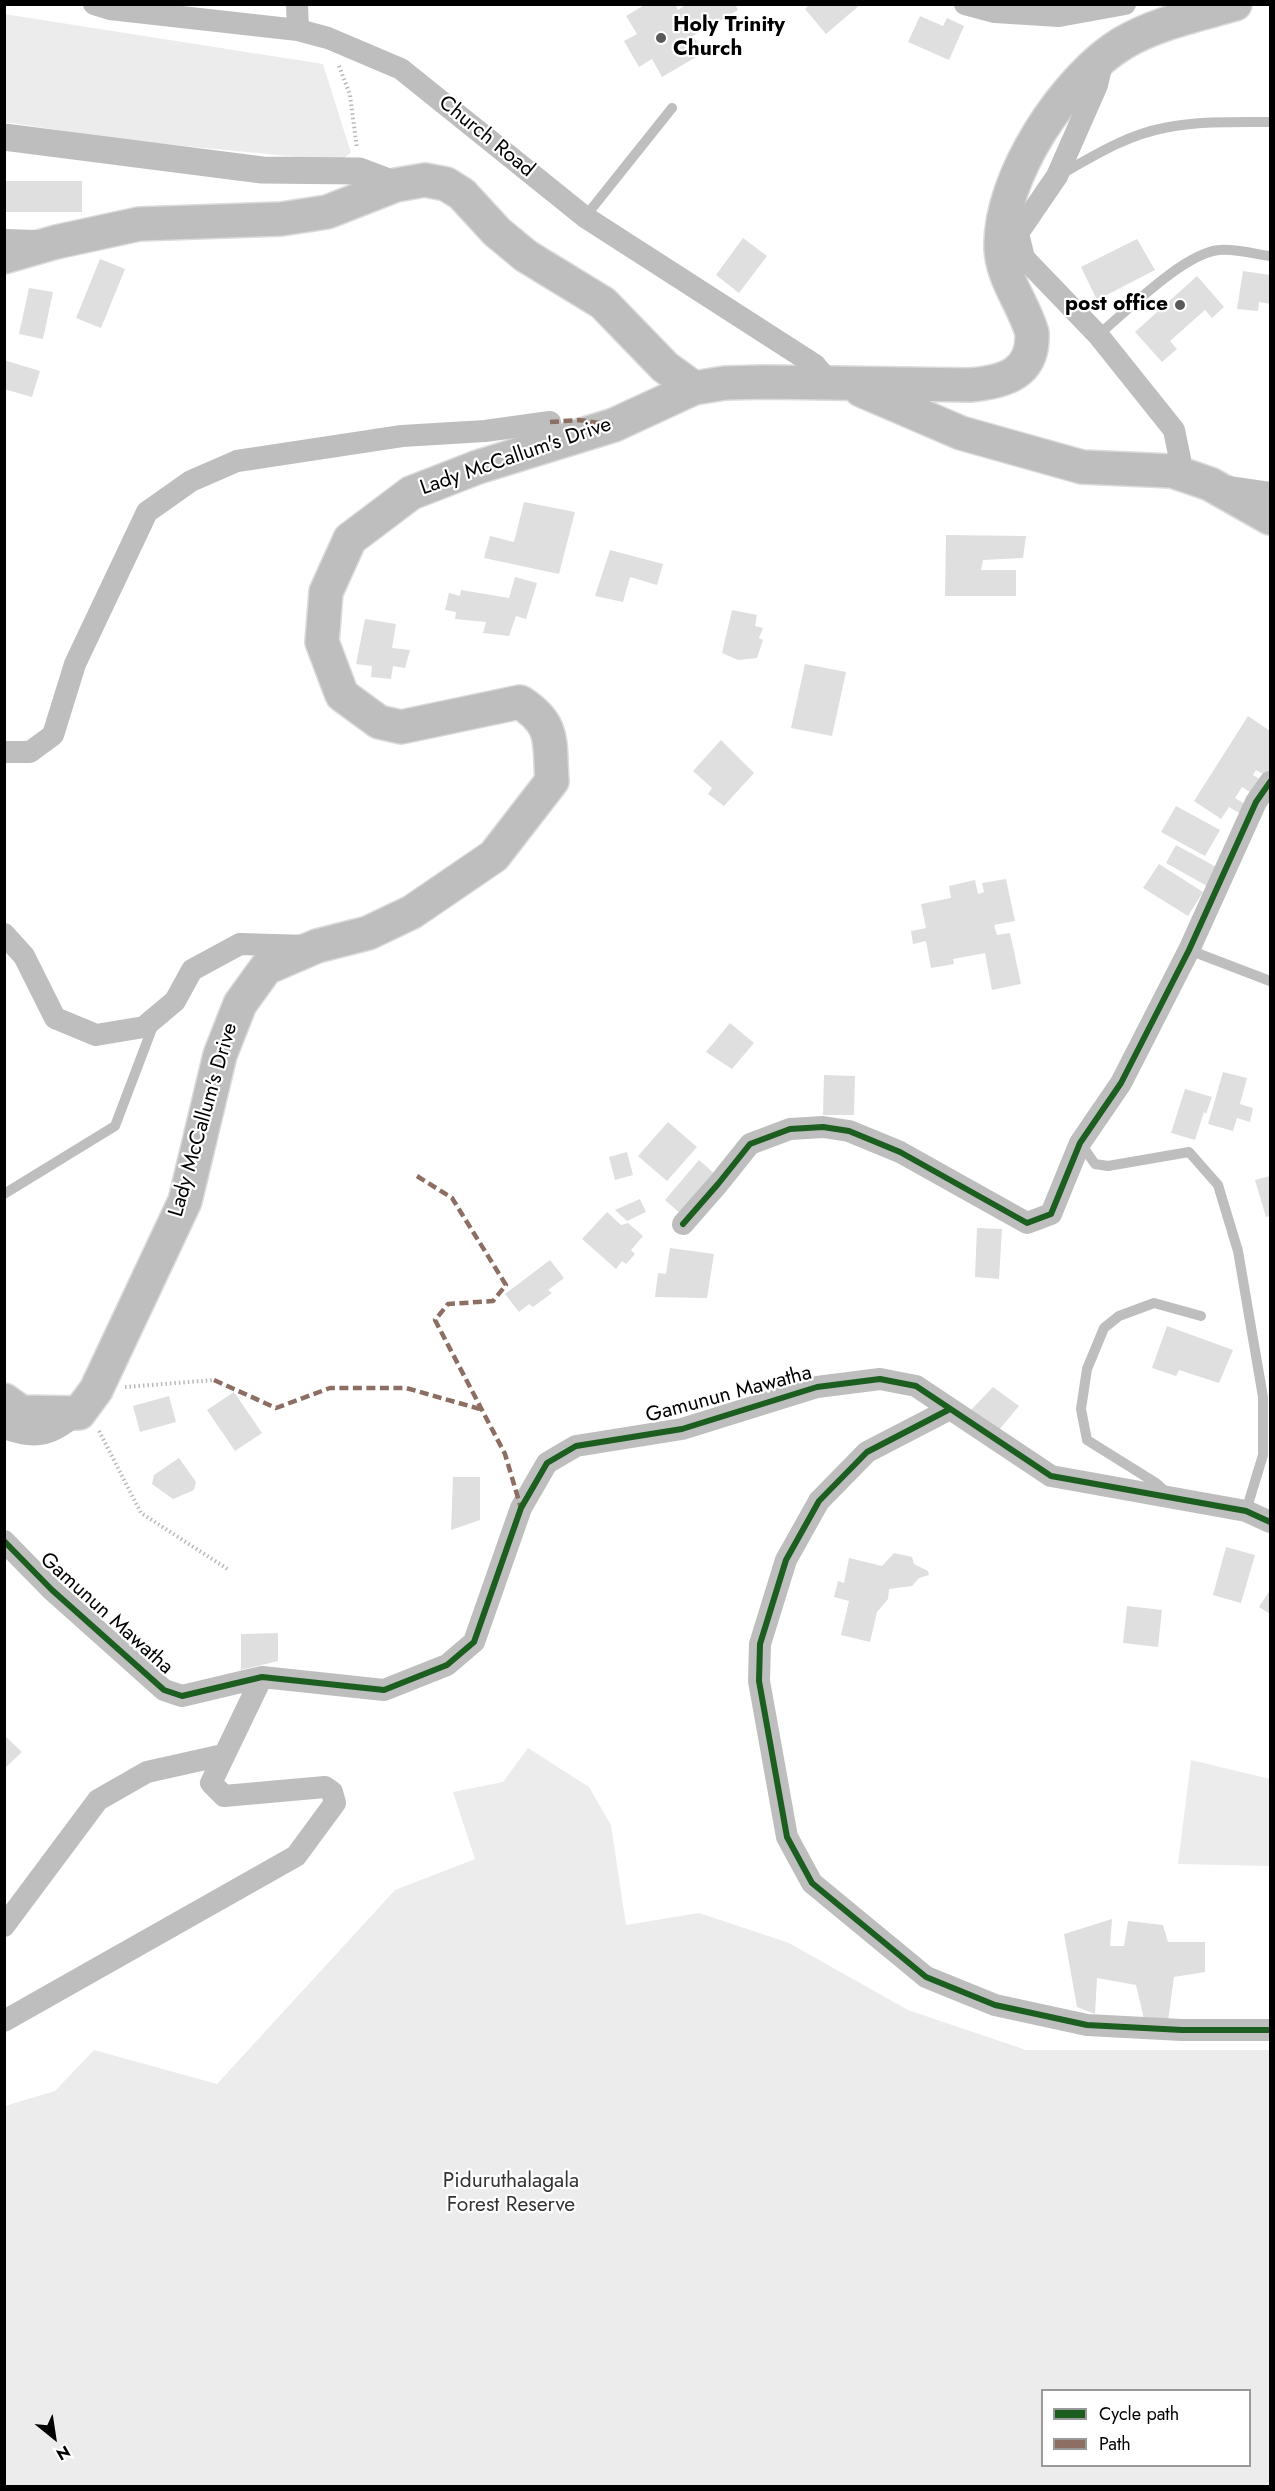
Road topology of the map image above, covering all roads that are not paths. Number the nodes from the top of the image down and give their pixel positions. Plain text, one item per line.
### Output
1 (94, 4) edge
2 (297, 4) edge
3 (965, 4) edge
4 (1125, 4) edge
5 (1235, 4) edge
6 (298, 30) junction
7 (1104, 56) junction
8 (672, 108) dead end
9 (1270, 122) edge
10 (4, 137) edge
11 (1058, 176) junction
12 (396, 185) junction
13 (585, 217) junction
14 (4, 234) edge
15 (56, 242) junction
16 (1270, 256) edge
17 (4, 257) edge
18 (1098, 335) junction
19 (654, 355) junction
20 (838, 383) junction
21 (694, 388) junction
22 (652, 408) junction
23 (550, 422) dead end
24 (1172, 471) junction
25 (1210, 484) junction
26 (1270, 493) edge
27 (1270, 518) edge
28 (4, 752) edge
29 (1270, 782) edge
30 (4, 934) edge
31 (317, 946) junction
32 (1189, 950) junction
33 (1270, 981) edge
34 (156, 1017) junction
35 (1080, 1143) junction
36 (4, 1194) edge
37 (683, 1224) dead end
38 (1201, 1316) dead end
39 (4, 1400) edge
40 (87, 1402) junction
41 (950, 1409) junction
42 (4, 1428) edge
43 (1172, 1497) junction
44 (1246, 1511) junction
45 (1270, 1522) edge
46 (4, 1541) edge
47 (262, 1677) junction
48 (223, 1755) junction
49 (4, 1926) edge
50 (4, 2021) edge
51 (1270, 2030) edge

1 - 6 street, Church Road
2 - 6 street
3 - 4 street
5 - 7 main road
6 - 13 street, Church Road
7 - 11 street
7 - 20 main road
8 - 13 lane
9 - 11 lane
10 - 12 street
11 - 18 street
12 - 15 main road
12 - 19 main road
13 - 20 street, Church Road
14 - 15 lane
15 - 17 main road
16 - 18 lane
18 - 24 street
19 - 21 main road
19 - 22 main road
20 - 21 main road, Lady McCallum's Drive
20 - 24 main road, Lady McCallum's Drive
21 - 22 main road, Lady McCallum's Drive
22 - 31 main road, Lady McCallum's Drive
23 - 28 street
24 - 25 main road, Lady McCallum's Drive
25 - 26 street
25 - 27 main road, Lady McCallum's Drive
29 - 32 street
30 - 34 street
31 - 34 street
31 - 40 main road, Lady McCallum's Drive
32 - 33 lane
32 - 35 street
34 - 36 lane
35 - 37 street
35 - 44 lane
38 - 43 lane
39 - 40 main road
40 - 42 street
41 - 43 street, Gamunun Mawatha
41 - 47 street, Gamunun Mawatha
41 - 51 street
43 - 44 street, Gamunun Mawatha
44 - 45 street, Gamunun Mawatha
46 - 47 street, Gamunun Mawatha
47 - 48 street
48 - 49 street
48 - 50 street

